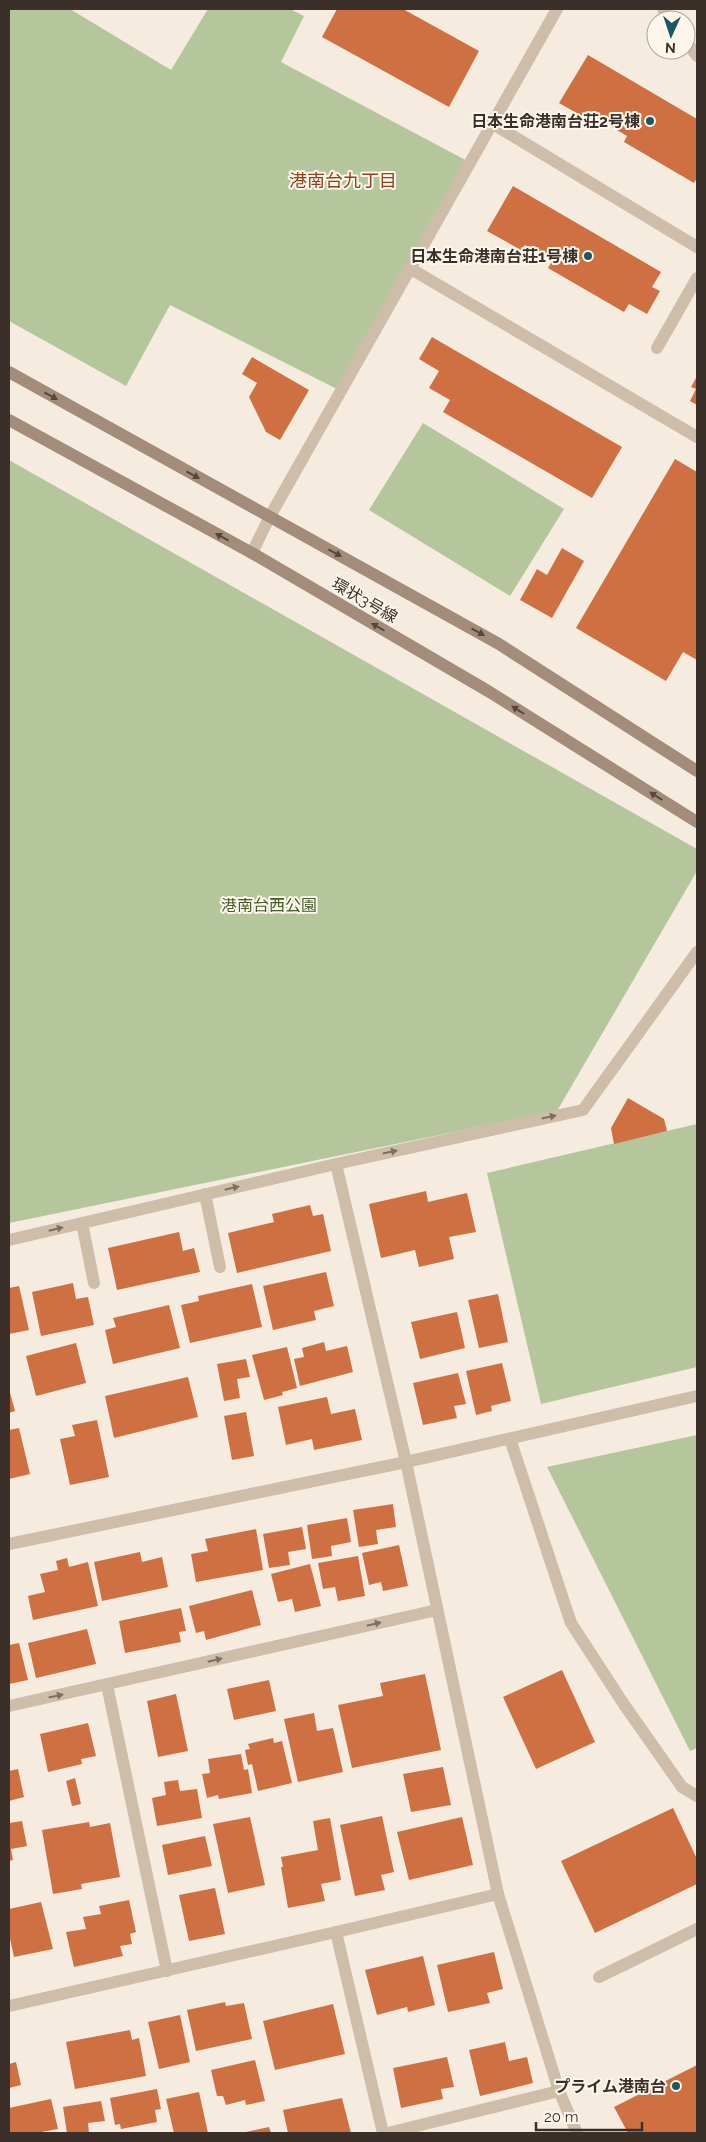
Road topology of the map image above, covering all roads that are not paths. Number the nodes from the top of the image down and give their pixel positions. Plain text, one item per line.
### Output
1 (557, 9) edge
2 (493, 124) junction
3 (697, 247) edge
4 (411, 269) junction
5 (697, 278) edge
6 (657, 348) dead end
7 (9, 372) edge
8 (9, 420) edge
9 (697, 437) edge
10 (269, 518) junction
11 (252, 553) junction
12 (697, 771) edge
13 (697, 822) edge
14 (697, 952) edge
15 (336, 1164) junction
16 (205, 1194) junction
17 (82, 1223) junction
18 (9, 1240) edge
19 (220, 1267) dead end
20 (94, 1283) dead end
21 (697, 1396) edge
22 (510, 1439) junction
23 (406, 1462) junction
24 (9, 1544) edge
25 (437, 1610) junction
26 (107, 1685) junction
27 (9, 1706) edge
28 (697, 1796) edge
29 (498, 1894) junction
30 (697, 1929) edge
31 (336, 1932) junction
32 (167, 1970) junction
33 (599, 1977) dead end
34 (9, 2006) edge
35 (559, 2092) junction
36 (383, 2133) edge
37 (388, 2133) edge
38 (577, 2133) edge

1 - 2 street
2 - 3 street
2 - 4 street
4 - 9 street
4 - 10 street
5 - 6 street
7 -> 10 street, 環状3号線
11 -> 8 street, 環状3号線
10 - 11 street
10 -> 12 street, 環状3号線
13 -> 11 street, 環状3号線
15 -> 14 street
16 -> 15 street
15 - 23 street
16 - 17 street
16 - 19 street
18 -> 17 street
17 - 20 street
21 - 22 street
22 - 23 street
22 - 28 street
23 - 24 street
23 - 25 street
26 -> 25 street
25 - 29 street
27 -> 26 street
26 - 32 street
29 - 31 street
29 - 35 street
30 - 33 street
31 - 32 street
31 - 36 street
32 - 34 street
35 - 37 street
35 - 38 street

